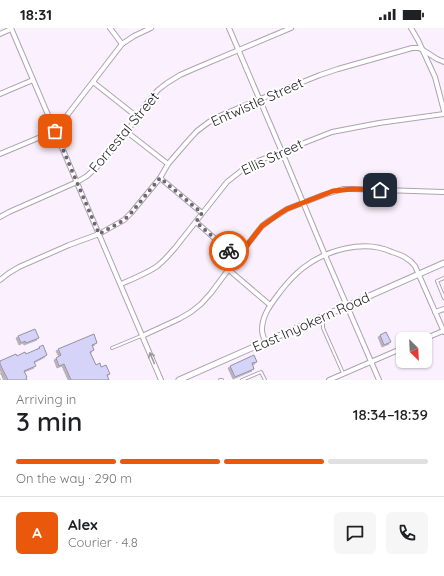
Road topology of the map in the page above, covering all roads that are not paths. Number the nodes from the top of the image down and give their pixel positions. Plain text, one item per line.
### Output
1 (11, 28) edge
2 (110, 28) edge
3 (151, 28) edge
4 (229, 28) edge
5 (290, 28) edge
6 (411, 28) edge
7 (0, 34) edge
8 (122, 44) junction
9 (238, 50) junction
10 (423, 50) junction
11 (444, 62) edge
12 (33, 80) junction
13 (93, 82) junction
14 (0, 94) edge
15 (259, 99) junction
16 (444, 113) edge
17 (136, 116) junction
18 (55, 131) junction
19 (127, 132) junction
20 (282, 152) junction
21 (0, 154) edge
22 (168, 164) junction
23 (160, 178) junction
24 (77, 182) junction
25 (444, 192) edge
26 (303, 203) junction
27 (202, 213) junction
28 (0, 217) edge
29 (196, 222) junction
30 (99, 234) junction
31 (325, 255) junction
32 (237, 258) junction
33 (444, 263) edge
34 (229, 270) junction
35 (419, 274) junction
36 (444, 278) edge
37 (0, 280) edge
38 (121, 284) junction
39 (443, 290) edge
40 (444, 298) edge
41 (270, 306) junction
42 (347, 306) junction
43 (444, 309) edge
44 (436, 312) junction
45 (323, 317) junction
46 (444, 332) edge
47 (142, 336) junction
48 (432, 336) edge
49 (265, 342) junction
50 (112, 348) dead end
51 (396, 351) edge
52 (371, 362) junction
53 (344, 374) junction
54 (0, 376) edge
55 (2, 380) edge
56 (161, 380) edge
57 (179, 380) edge
58 (242, 380) edge
59 (265, 380) edge
60 (329, 380) edge
61 (379, 380) edge

1 - 7 street
1 - 12 street
2 - 8 street
3 - 8 street
4 - 9 street
5 - 9 street, Forrestal Street
6 - 10 street
8 - 13 street
9 - 15 street
9 - 17 street, Forrestal Street
10 - 11 street
10 - 15 street, Entwistle Street
10 - 16 street
12 - 14 street
12 - 18 street
13 - 17 street
13 - 18 street
15 - 20 street
15 - 22 street, Entwistle Street
16 - 20 street, Ellis Street
17 - 19 street, Forrestal Street
18 - 21 street
18 - 24 street
19 - 22 street
19 - 24 street, Forrestal Street
20 - 26 street
20 - 27 street, Ellis Street
22 - 23 street, Entwistle Street
23 - 27 street
23 - 30 street, Entwistle Street
24 - 28 street, Forrestal Street
24 - 30 street
25 - 26 street
26 - 31 street
26 - 32 street
27 - 29 street, Ellis Street
29 - 32 street
29 - 38 street, Ellis Street
30 - 37 street, Entwistle Street
30 - 38 street
31 - 35 street
31 - 41 street
31 - 42 street
32 - 34 street
33 - 35 street, East Inyokern Road
34 - 41 street
34 - 47 street
35 - 42 street, East Inyokern Road
35 - 44 street
36 - 39 lane
38 - 47 street
39 - 40 lane
41 - 49 street
42 - 45 street, East Inyokern Road
42 - 52 street
43 - 44 street
44 - 46 street
45 - 49 street, East Inyokern Road
45 - 53 lane
46 - 48 street
47 - 50 lane
56 -> 47 street
49 - 57 street, East Inyokern Road
51 - 52 street
52 - 53 street
52 - 61 street
53 - 60 street
54 - 55 lane
58 - 59 lane

